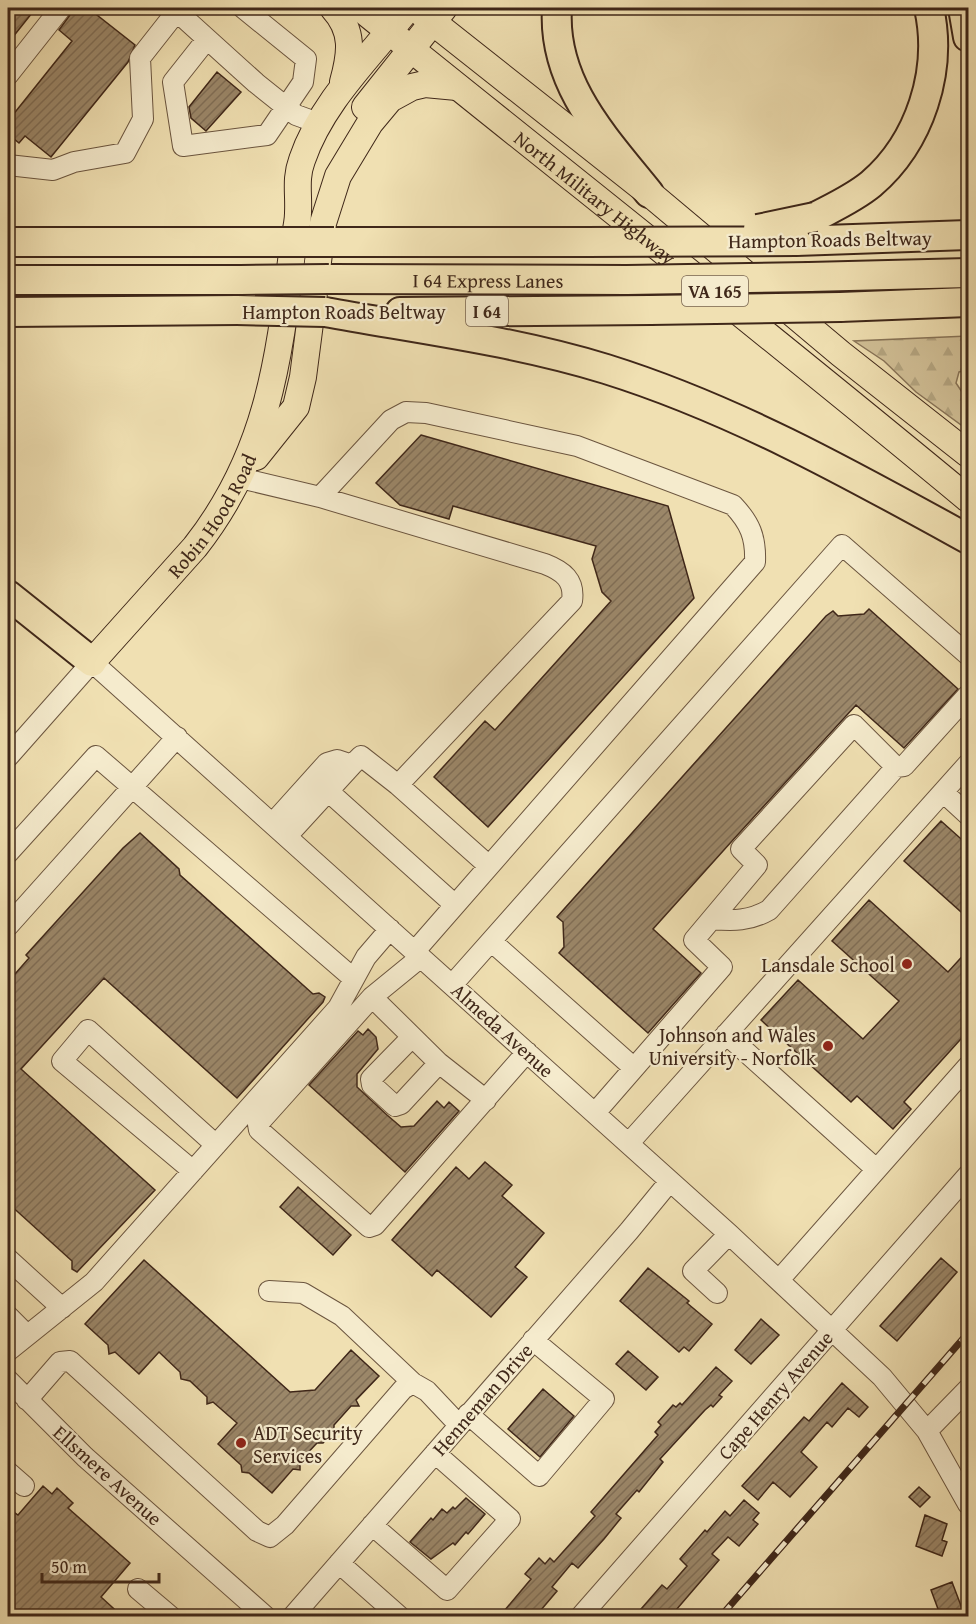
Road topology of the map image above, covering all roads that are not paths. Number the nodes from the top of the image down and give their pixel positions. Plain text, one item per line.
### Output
1 (61, 8) edge
2 (243, 8) edge
3 (333, 8) edge
4 (360, 8) edge
5 (408, 8) edge
6 (558, 8) edge
7 (929, 8) edge
8 (963, 8) edge
9 (175, 9) edge
10 (430, 12) edge
11 (390, 31) junction
12 (969, 37) edge
13 (207, 39) junction
14 (411, 49) junction
15 (8, 75) edge
16 (457, 87) junction
17 (342, 89) junction
18 (287, 107) junction
19 (318, 123) junction
20 (8, 165) edge
21 (649, 193) junction
22 (298, 214) junction
23 (969, 235) edge
24 (8, 242) edge
25 (678, 242) junction
26 (969, 273) edge
27 (8, 280) edge
28 (969, 302) edge
29 (8, 312) edge
30 (326, 312) junction
31 (969, 454) edge
32 (240, 478) junction
33 (320, 497) junction
34 (969, 500) edge
35 (969, 539) edge
36 (8, 595) edge
37 (969, 655) edge
38 (92, 662) junction
39 (969, 696) edge
40 (177, 737) junction
41 (8, 757) edge
42 (969, 764) edge
43 (896, 767) junction
44 (321, 785) junction
45 (398, 785) junction
46 (133, 788) junction
47 (943, 792) junction
48 (969, 815) edge
49 (280, 830) junction
50 (8, 853) edge
51 (489, 866) junction
52 (455, 905) junction
53 (712, 919) junction
54 (8, 926) edge
55 (390, 929) junction
56 (491, 941) junction
57 (418, 954) junction
58 (354, 979) junction
59 (452, 985) junction
60 (372, 998) junction
61 (726, 1034) junction
62 (412, 1037) junction
63 (527, 1052) junction
64 (439, 1063) junction
65 (969, 1066) edge
66 (634, 1068) junction
67 (486, 1100) junction
68 (595, 1113) junction
69 (629, 1143) junction
70 (216, 1145) junction
71 (876, 1169) junction
72 (193, 1171) junction
73 (969, 1175) edge
74 (670, 1180) junction
75 (729, 1234) junction
76 (9, 1264) edge
77 (779, 1280) junction
78 (269, 1291) dead end
79 (717, 1293) dead end
80 (62, 1308) junction
81 (8, 1316) edge
82 (831, 1331) junction
83 (26, 1334) junction
84 (533, 1340) junction
85 (8, 1351) edge
86 (8, 1380) edge
87 (413, 1383) junction
88 (969, 1389) edge
89 (27, 1400) junction
90 (463, 1419) junction
91 (927, 1431) junction
92 (435, 1453) junction
93 (8, 1472) edge
94 (24, 1486) dead end
95 (969, 1504) edge
96 (372, 1525) junction
97 (339, 1563) junction
98 (138, 1589) dead end
99 (170, 1617) edge
100 (265, 1617) edge
101 (293, 1617) edge
102 (399, 1617) edge
103 (581, 1617) edge

1 - 15 street
2 - 18 street
3 - 17 main road
4 - 11 main road, North Military Highway / VA 165
5 - 11 main road, Robin Hood Road
6 - 21 highway
7 - 25 highway, bridge
8 - 12 highway
9 - 13 street
9 - 20 street
10 - 14 main road, Robin Hood Road
10 - 21 main road, North Military Highway / VA 165
11 - 14 main road, North Military Highway / VA 165
11 - 17 main road, Robin Hood Road
13 - 18 street
13 - 18 street
14 - 16 main road, North Military Highway / VA 165
14 - 22 main road, Robin Hood Road
16 - 32 main road
16 - 34 main road, North Military Highway / VA 165
17 - 19 main road, Robin Hood Road
18 - 19 street
19 - 22 main road, Robin Hood Road
21 - 31 main road, North Military Highway / VA 165
22 - 32 main road, Robin Hood Road
23 - 25 highway, Hampton Roads Beltway, bridge
24 - 25 highway, Hampton Roads Beltway, bridge
26 - 27 highway, I 64 Express Lanes, bridge
28 - 30 highway, Hampton Roads Beltway / I 64, bridge
29 - 30 highway, Hampton Roads Beltway / I 64, bridge
30 - 35 highway
32 - 33 street
32 - 38 main road, Robin Hood Road
33 - 45 street
33 - 51 street
36 - 38 highway
37 - 56 street
38 - 40 street, Almeda Avenue
38 - 41 street, Robin Hood Road
39 - 43 street
40 - 46 street
40 - 49 street, Almeda Avenue
42 - 47 street
43 - 53 street
43 - 53 street
44 - 45 street
44 - 49 street
44 - 52 street
45 - 51 street
46 - 50 street
46 - 54 street
46 - 58 street
47 - 48 street
47 - 61 street
49 - 55 street, Almeda Avenue
51 - 52 street
52 - 57 street
53 - 66 street
55 - 57 street, Almeda Avenue
55 - 58 street
56 - 59 street
56 - 66 street
57 - 59 street, Almeda Avenue
57 - 60 street
58 - 70 street
59 - 63 street, Almeda Avenue
60 - 62 street
60 - 67 street
61 - 69 street
61 - 71 street
62 - 64 street
62 - 64 street
63 - 67 street
63 - 68 street, Almeda Avenue
64 - 67 street
65 - 71 street
66 - 68 street
68 - 69 street, Almeda Avenue
69 - 74 street, Almeda Avenue
70 - 72 street
70 - 72 street
71 - 77 street
72 - 80 street
73 - 82 street, Cape Henry Avenue
74 - 75 street, Almeda Avenue
74 - 84 street, Henneman Drive
75 - 77 street, Almeda Avenue
75 - 79 street
76 - 80 street
77 - 82 street, Almeda Avenue
78 - 87 street
80 - 83 street
81 - 83 street
82 - 91 street, Almeda Avenue
82 - 103 street, Cape Henry Avenue
83 - 85 street
84 - 90 street, Henneman Drive
84 - 90 street
86 - 89 street, Ellsmere Avenue
87 - 89 street
87 - 90 street
88 - 91 street
89 - 100 street, Ellsmere Avenue
90 - 92 street, Henneman Drive
91 - 95 street, Almeda Avenue
92 - 96 street, Henneman Drive
92 - 96 street
93 - 94 street
96 - 97 street, Henneman Drive
97 - 101 street, Henneman Drive
97 - 102 street
98 - 99 street

